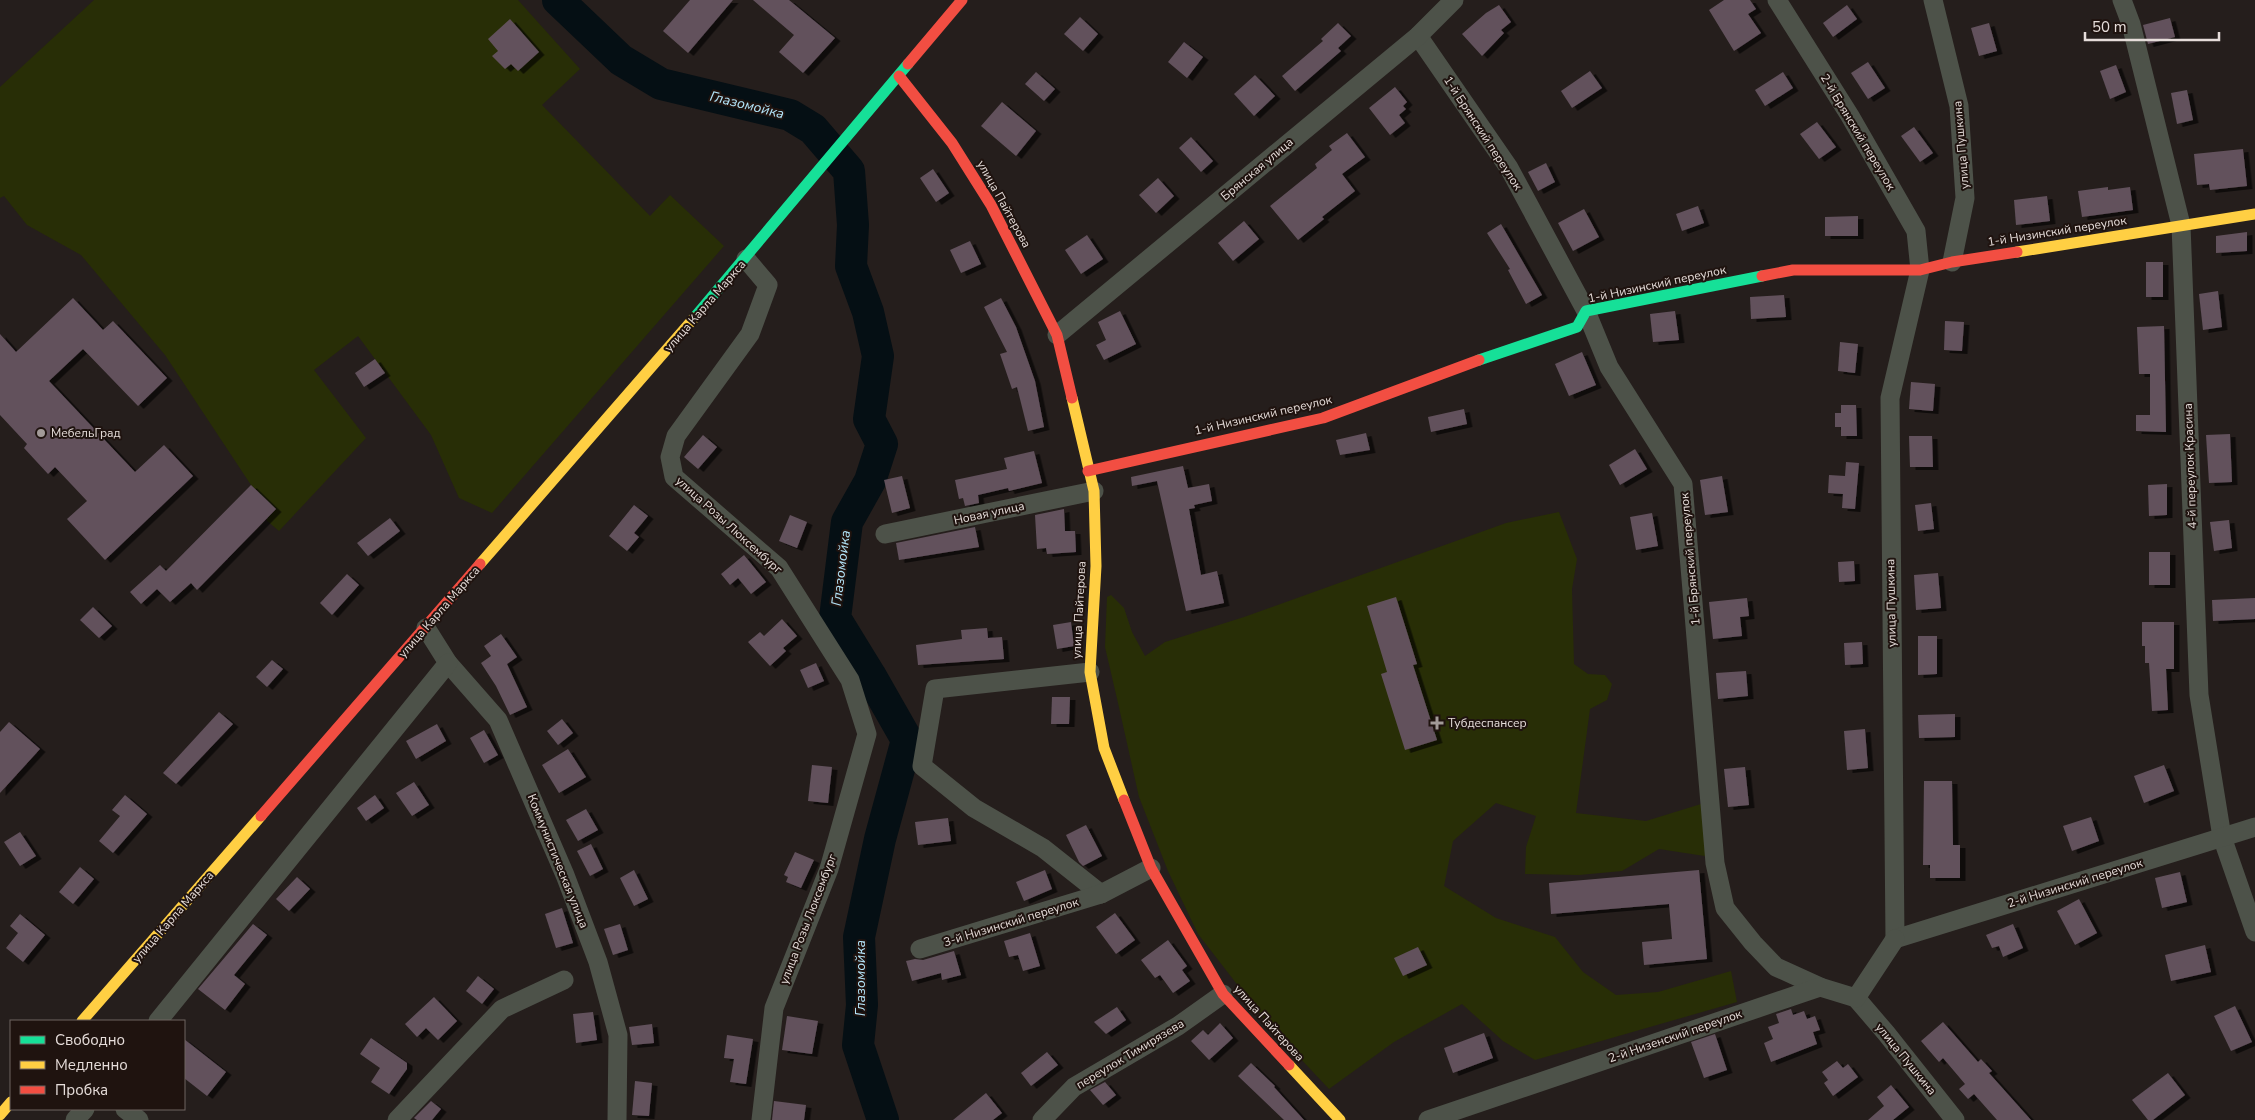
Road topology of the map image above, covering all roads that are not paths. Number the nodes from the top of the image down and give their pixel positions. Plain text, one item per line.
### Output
1 (962, 0) edge
2 (1454, 0) edge
3 (1777, 0) edge
4 (1933, 0) edge
5 (2122, 0) edge
6 (1418, 36) junction
7 (899, 76) junction
8 (2255, 214) edge
9 (2181, 225) junction
10 (746, 259) junction
11 (1952, 262) junction
12 (1920, 270) junction
13 (1586, 311) junction
14 (1057, 335) junction
15 (1088, 471) junction
16 (1094, 491) junction
17 (885, 534) dead end
18 (426, 628) junction
19 (448, 663) junction
20 (1090, 672) junction
21 (2255, 827) edge
22 (2222, 837) junction
23 (1151, 868) junction
24 (1101, 894) junction
25 (2255, 932) edge
26 (1896, 939) junction
27 (920, 949) dead end
28 (564, 980) dead end
29 (1820, 987) junction
30 (1223, 994) junction
31 (1856, 998) junction
32 (83, 1020) edge
33 (159, 1020) edge
34 (10, 1103) edge
35 (84, 1110) edge
36 (126, 1110) edge
37 (0, 1115) edge
38 (74, 1120) edge
39 (139, 1120) edge
40 (397, 1120) edge
41 (616, 1120) edge
42 (761, 1120) edge
43 (1042, 1120) edge
44 (1340, 1120) edge
45 (1428, 1120) edge
46 (1955, 1120) edge

1 - 7 main road
2 - 6 street, Брянская улица
3 - 12 street, 2-й Брянский переулок
4 - 11 street, улица Пушкина
5 - 9 street, 4-й переулок Красина
6 - 13 street, 1-й Брянский переулок
6 - 14 street, Брянская улица
7 - 10 main road, улица Карла Маркса
7 - 14 main road, улица Пайтерова
8 - 9 main road, 1-й Низинский переулок
9 - 11 main road, 1-й Низинский переулок
9 - 22 street, 4-й переулок Красина
10 - 18 main road, улица Карла Маркса
10 - 42 street, улица Розы Люксембург
11 - 12 main road, 1-й Низинский переулок
12 - 13 main road, 1-й Низинский переулок
12 - 26 street, улица Пушкина
13 - 15 main road, 1-й Низинский переулок
13 - 29 street, 1-й Брянский переулок
14 - 15 main road, улица Пайтерова
15 - 16 main road, улица Пайтерова
16 - 17 street, Новая улица
16 - 20 main road, улица Пайтерова
18 - 19 street, Коммунистическая улица
18 - 32 main road, улица Карла Маркса
19 - 33 street
19 - 41 street, Коммунистическая улица
20 - 23 main road, улица Пайтерова
20 - 24 street, 3-й Низинский переулок
21 - 22 street, 2-й Низинский переулок
22 - 25 street, 4-й переулок Красина
22 - 26 street, 2-й Низинский переулок
23 - 24 street, 3-й Низинский переулок
23 - 30 main road, улица Пайтерова
24 - 27 street, 3-й Низинский переулок
26 - 31 street
28 - 40 street
29 - 31 street
29 - 45 street, 2-й Низенский переулок
30 - 43 street, переулок Тимирязева
30 - 44 main road, улица Пайтерова
31 - 46 street, улица Пушкина
34 - 37 main road
35 - 38 street
36 - 39 street

